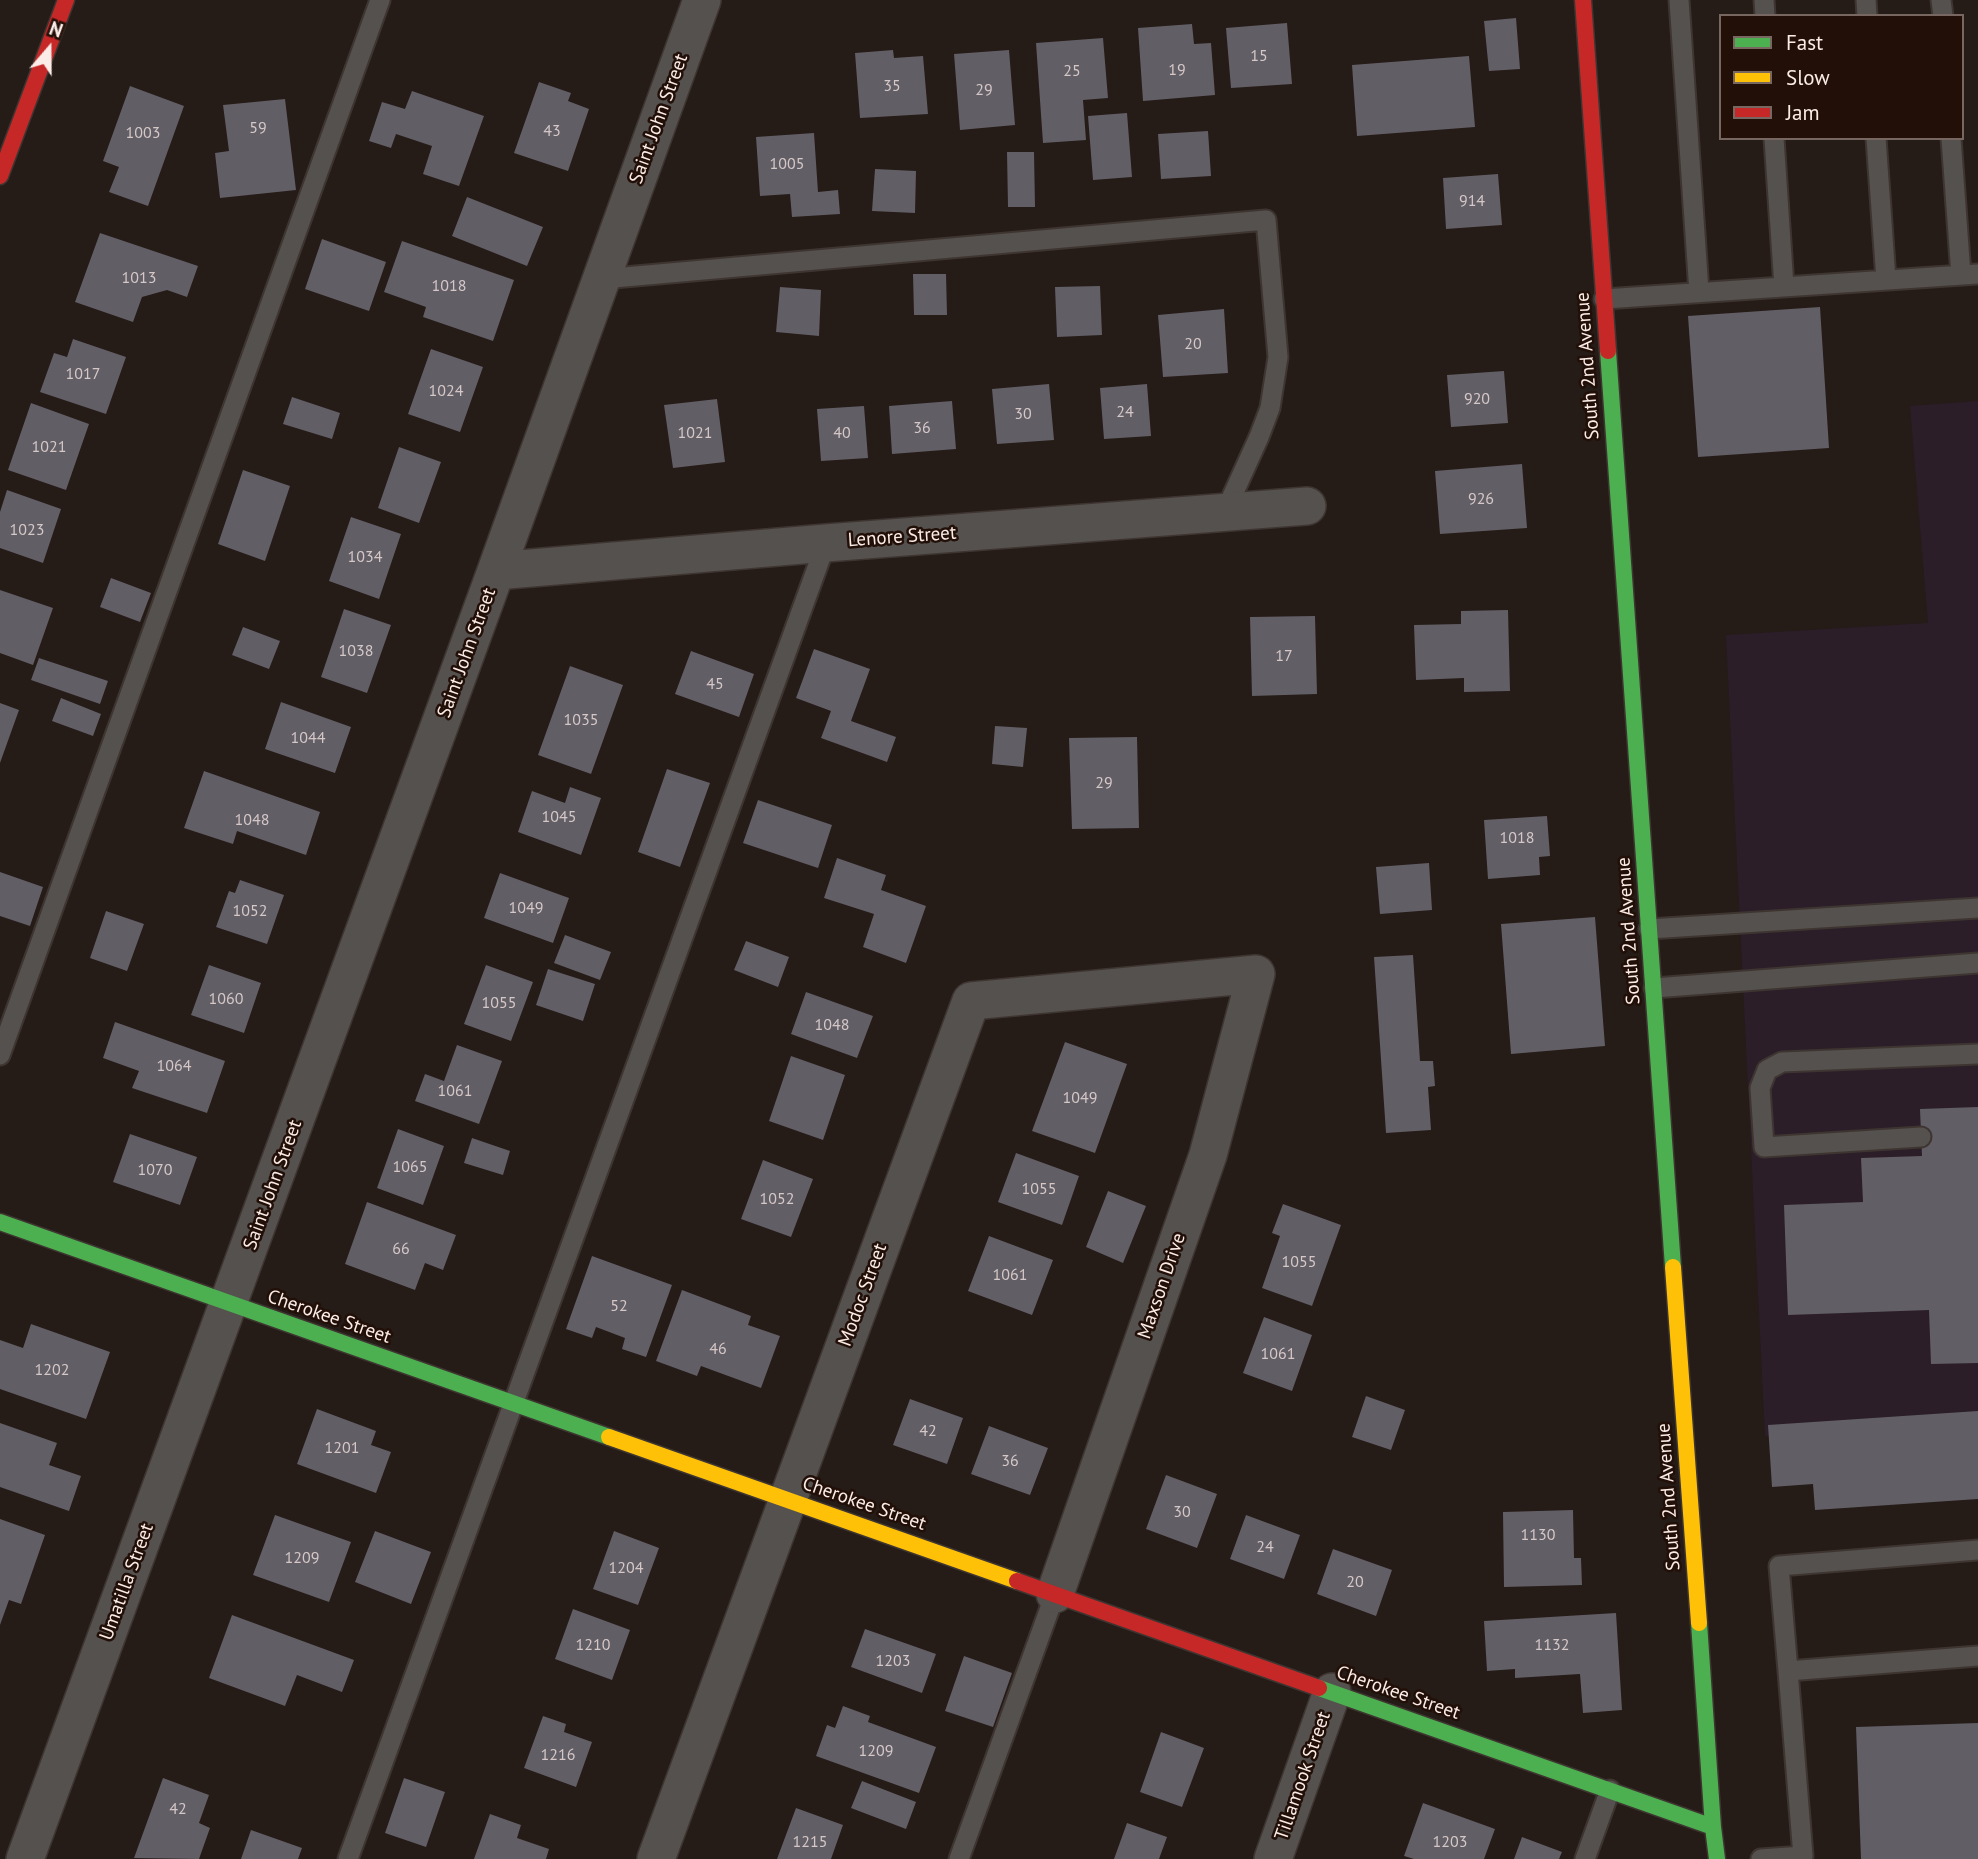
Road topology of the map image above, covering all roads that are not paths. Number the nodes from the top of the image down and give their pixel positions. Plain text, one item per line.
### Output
1 (65, 0) edge
2 (380, 0) edge
3 (702, 0) edge
4 (1583, 0) edge
5 (1679, 0) edge
6 (1774, 140) edge
7 (1876, 140) edge
8 (1951, 140) edge
9 (0, 176) edge
10 (1970, 274) edge
11 (602, 279) junction
12 (1886, 280) junction
13 (1784, 287) junction
14 (1699, 292) junction
15 (1604, 299) junction
16 (1307, 506) dead end
17 (1225, 512) junction
18 (826, 542) junction
19 (496, 571) junction
20 (1978, 908) edge
21 (1649, 929) junction
22 (1978, 963) edge
23 (1256, 974) joint
24 (1654, 988) junction
25 (1978, 1054) edge
26 (0, 1055) edge
27 (1921, 1137) dead end
28 (0, 1222) edge
29 (229, 1304) junction
30 (513, 1404) junction
31 (788, 1500) junction
32 (1978, 1550) edge
33 (1055, 1594) junction
34 (1978, 1656) edge
35 (1788, 1671) junction
36 (1332, 1692) junction
37 (1610, 1790) junction
38 (1713, 1827) junction
39 (25, 1859) edge
40 (348, 1859) edge
41 (656, 1859) edge
42 (959, 1859) edge
43 (1273, 1859) edge
44 (1585, 1859) edge
45 (1717, 1859) edge
46 (1761, 1859) edge

1 - 9 street
2 - 26 lane
3 - 11 street, Saint John Street
4 - 15 street, South 2nd Avenue
5 - 14 lane
6 - 13 lane
7 - 12 lane
8 - 10 lane
10 - 12 lane
11 - 17 lane
11 - 19 street, Saint John Street
12 - 13 lane
13 - 14 lane
14 - 15 lane
15 - 21 street, South 2nd Avenue
16 - 17 street, Lenore Street
17 - 18 street, Lenore Street
18 - 19 street, Lenore Street
18 - 30 lane
19 - 29 street, Saint John Street
20 - 21 lane
21 - 24 street, South 2nd Avenue
22 - 24 lane
23 - 31 street, Modoc Street
23 - 33 street, Maxson Drive
24 - 38 street, South 2nd Avenue
25 - 27 lane
28 - 29 street, Cherokee Street
29 - 30 street, Cherokee Street
29 - 39 street, Umatilla Street
30 - 31 street, Cherokee Street
30 - 40 lane
31 - 33 street, Cherokee Street
31 - 41 street, Modoc Street
32 - 35 lane
33 - 36 street, Cherokee Street
33 - 42 lane
34 - 35 lane
35 - 46 lane
36 - 37 street, Cherokee Street
36 - 43 street, Tillamook Street
37 - 38 street, Cherokee Street
37 - 44 lane
38 - 45 street, South 2nd Avenue

